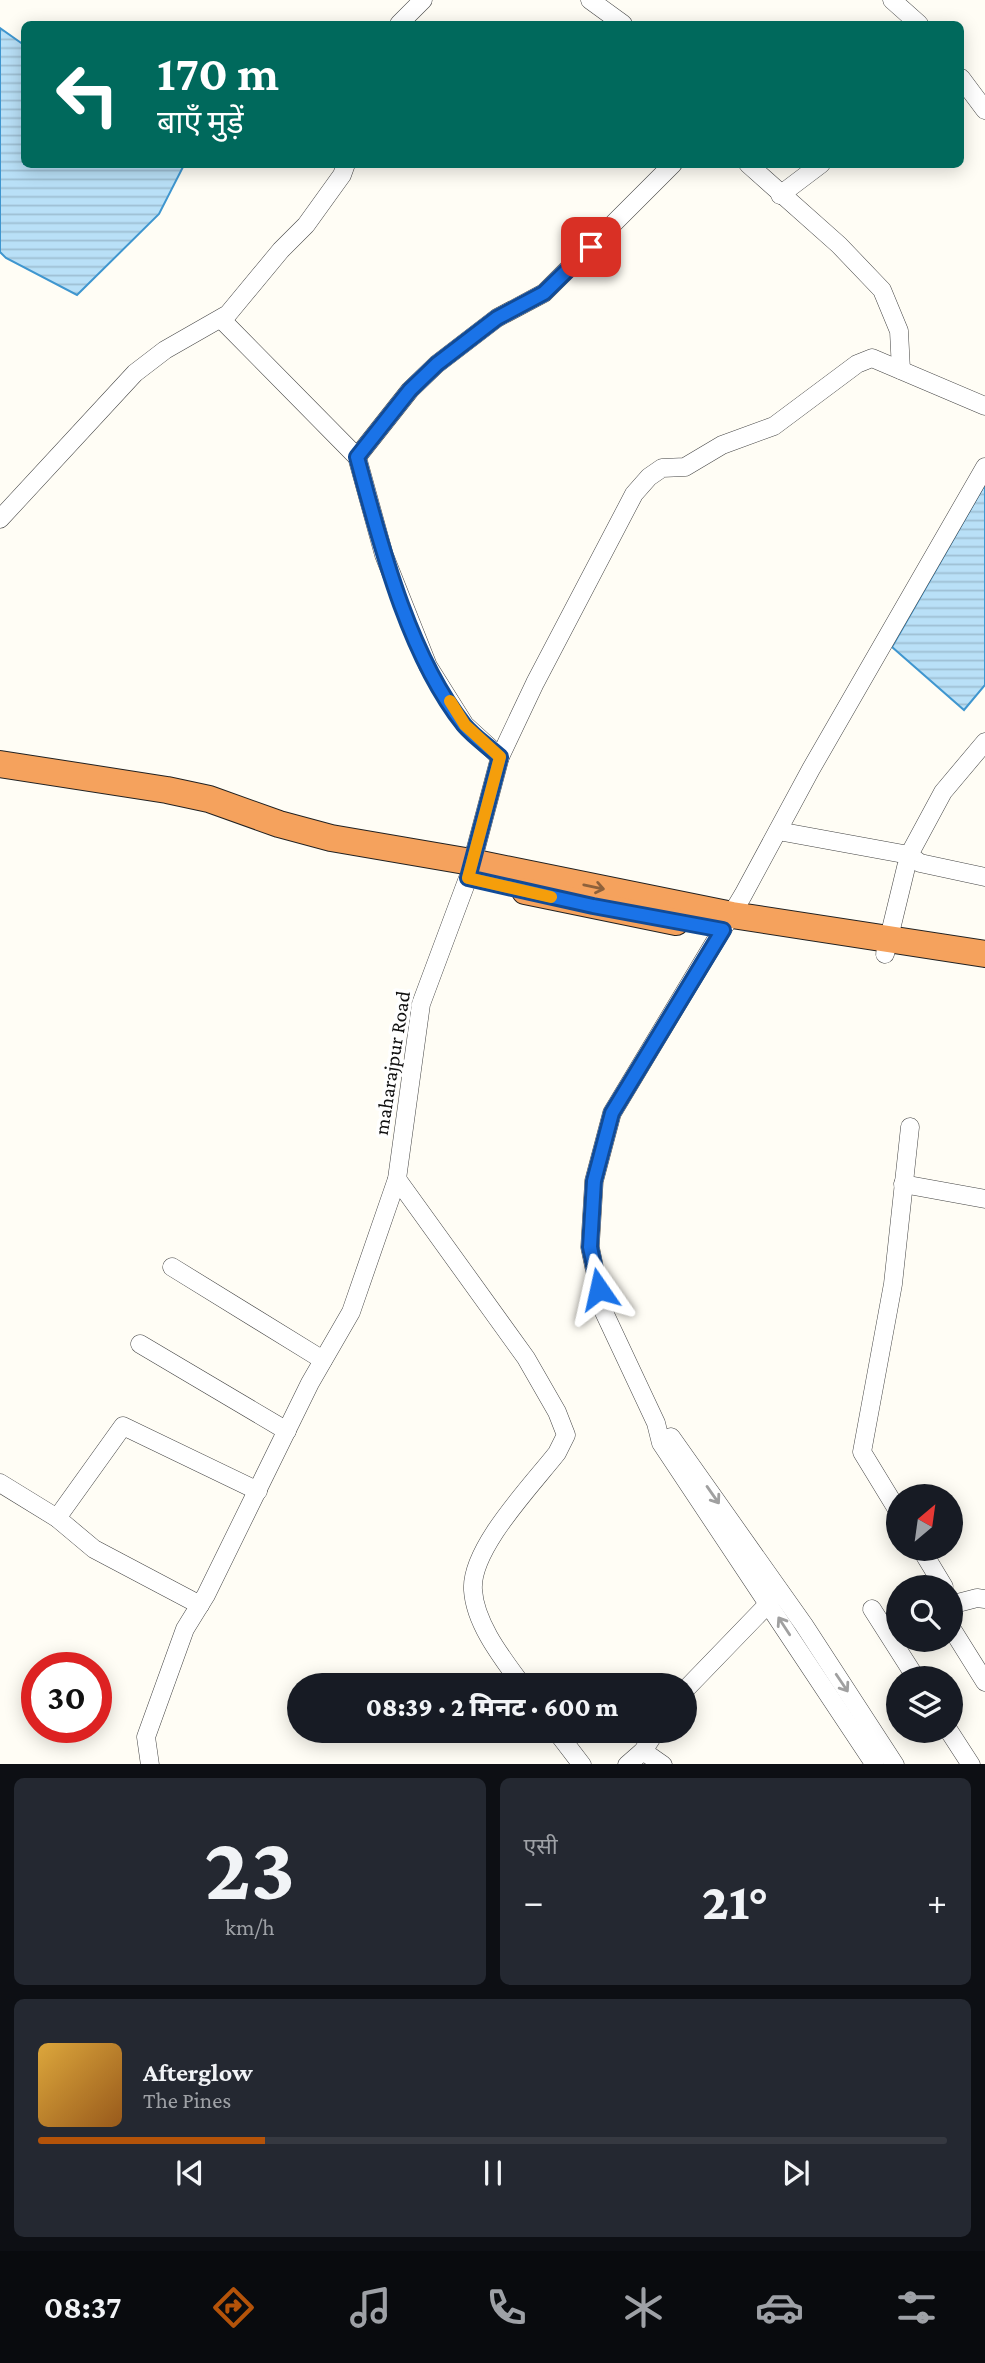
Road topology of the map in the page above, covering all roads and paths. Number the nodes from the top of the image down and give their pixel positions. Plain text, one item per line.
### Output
1 (423, 0) edge
2 (590, 0) edge
3 (892, 0) edge
4 (402, 21) edge
5 (619, 21) edge
6 (916, 21) edge
7 (964, 82) edge
8 (985, 110) edge
9 (345, 168) edge
10 (669, 168) edge
11 (752, 168) edge
12 (816, 168) edge
13 (780, 195) junction
14 (221, 319) junction
15 (901, 370) junction
16 (981, 405) edge
17 (357, 457) junction
18 (985, 467) edge
19 (0, 519) edge
20 (985, 742) edge
21 (500, 757) junction
22 (0, 764) edge
23 (0, 779) edge
24 (778, 831) junction
25 (909, 855) junction
26 (469, 870) junction
27 (985, 877) edge
28 (727, 923) junction
29 (886, 946) junction
30 (985, 954) edge
31 (985, 969) edge
32 (910, 1127) dead end
33 (397, 1179) junction
34 (903, 1184) junction
35 (985, 1199) edge
36 (172, 1267) dead end
37 (140, 1344) dead end
38 (323, 1360) junction
39 (656, 1423) junction
40 (287, 1431) junction
41 (0, 1483) edge
42 (258, 1491) junction
43 (886, 1491) edge
44 (57, 1518) junction
45 (963, 1598) edge
46 (985, 1599) edge
47 (769, 1603) junction
48 (200, 1605) junction
49 (872, 1609) dead end
50 (963, 1647) edge
51 (908, 1666) edge
52 (513, 1673) edge
53 (697, 1678) edge
54 (985, 1682) edge
55 (565, 1743) edge
56 (648, 1743) edge
57 (957, 1743) edge
58 (643, 1751) junction
59 (150, 1764) edge
60 (581, 1764) edge
61 (628, 1764) edge
62 (662, 1764) edge
63 (874, 1764) edge
64 (894, 1764) edge
65 (970, 1764) edge

1 - 4 street
2 - 5 street
3 - 6 street
7 - 8 street
9 - 14 street
10 - 17 street
11 - 13 street
12 - 13 street
13 - 15 street
14 - 17 street
14 - 19 street
15 - 16 street, maharajpur Road
15 - 21 street, maharajpur Road
17 - 21 street
18 - 24 street
20 - 25 street
21 - 26 street, maharajpur Road
22 - 26 highway
23 - 26 highway
24 - 25 street
24 - 28 street
25 - 27 street
25 - 29 street
26 - 28 highway
26 - 33 street, maharajpur Road
28 - 29 highway
28 - 39 street
29 - 30 highway
29 - 31 highway
32 - 34 street
33 - 38 street, maharajpur Road
33 - 52 street
34 - 35 street
34 - 43 street
36 - 38 street
37 - 40 street
38 - 40 street, maharajpur Road
39 - 47 street
39 -> 64 street
40 - 42 street, maharajpur Road
41 - 44 street
42 - 44 street
42 - 48 street, maharajpur Road
44 - 48 street
45 - 46 street
47 - 53 street
63 -> 47 street
48 - 59 street, maharajpur Road
49 - 51 street
50 - 54 street
55 - 60 street
56 - 58 street
57 - 65 street
58 - 61 street
58 - 62 street

